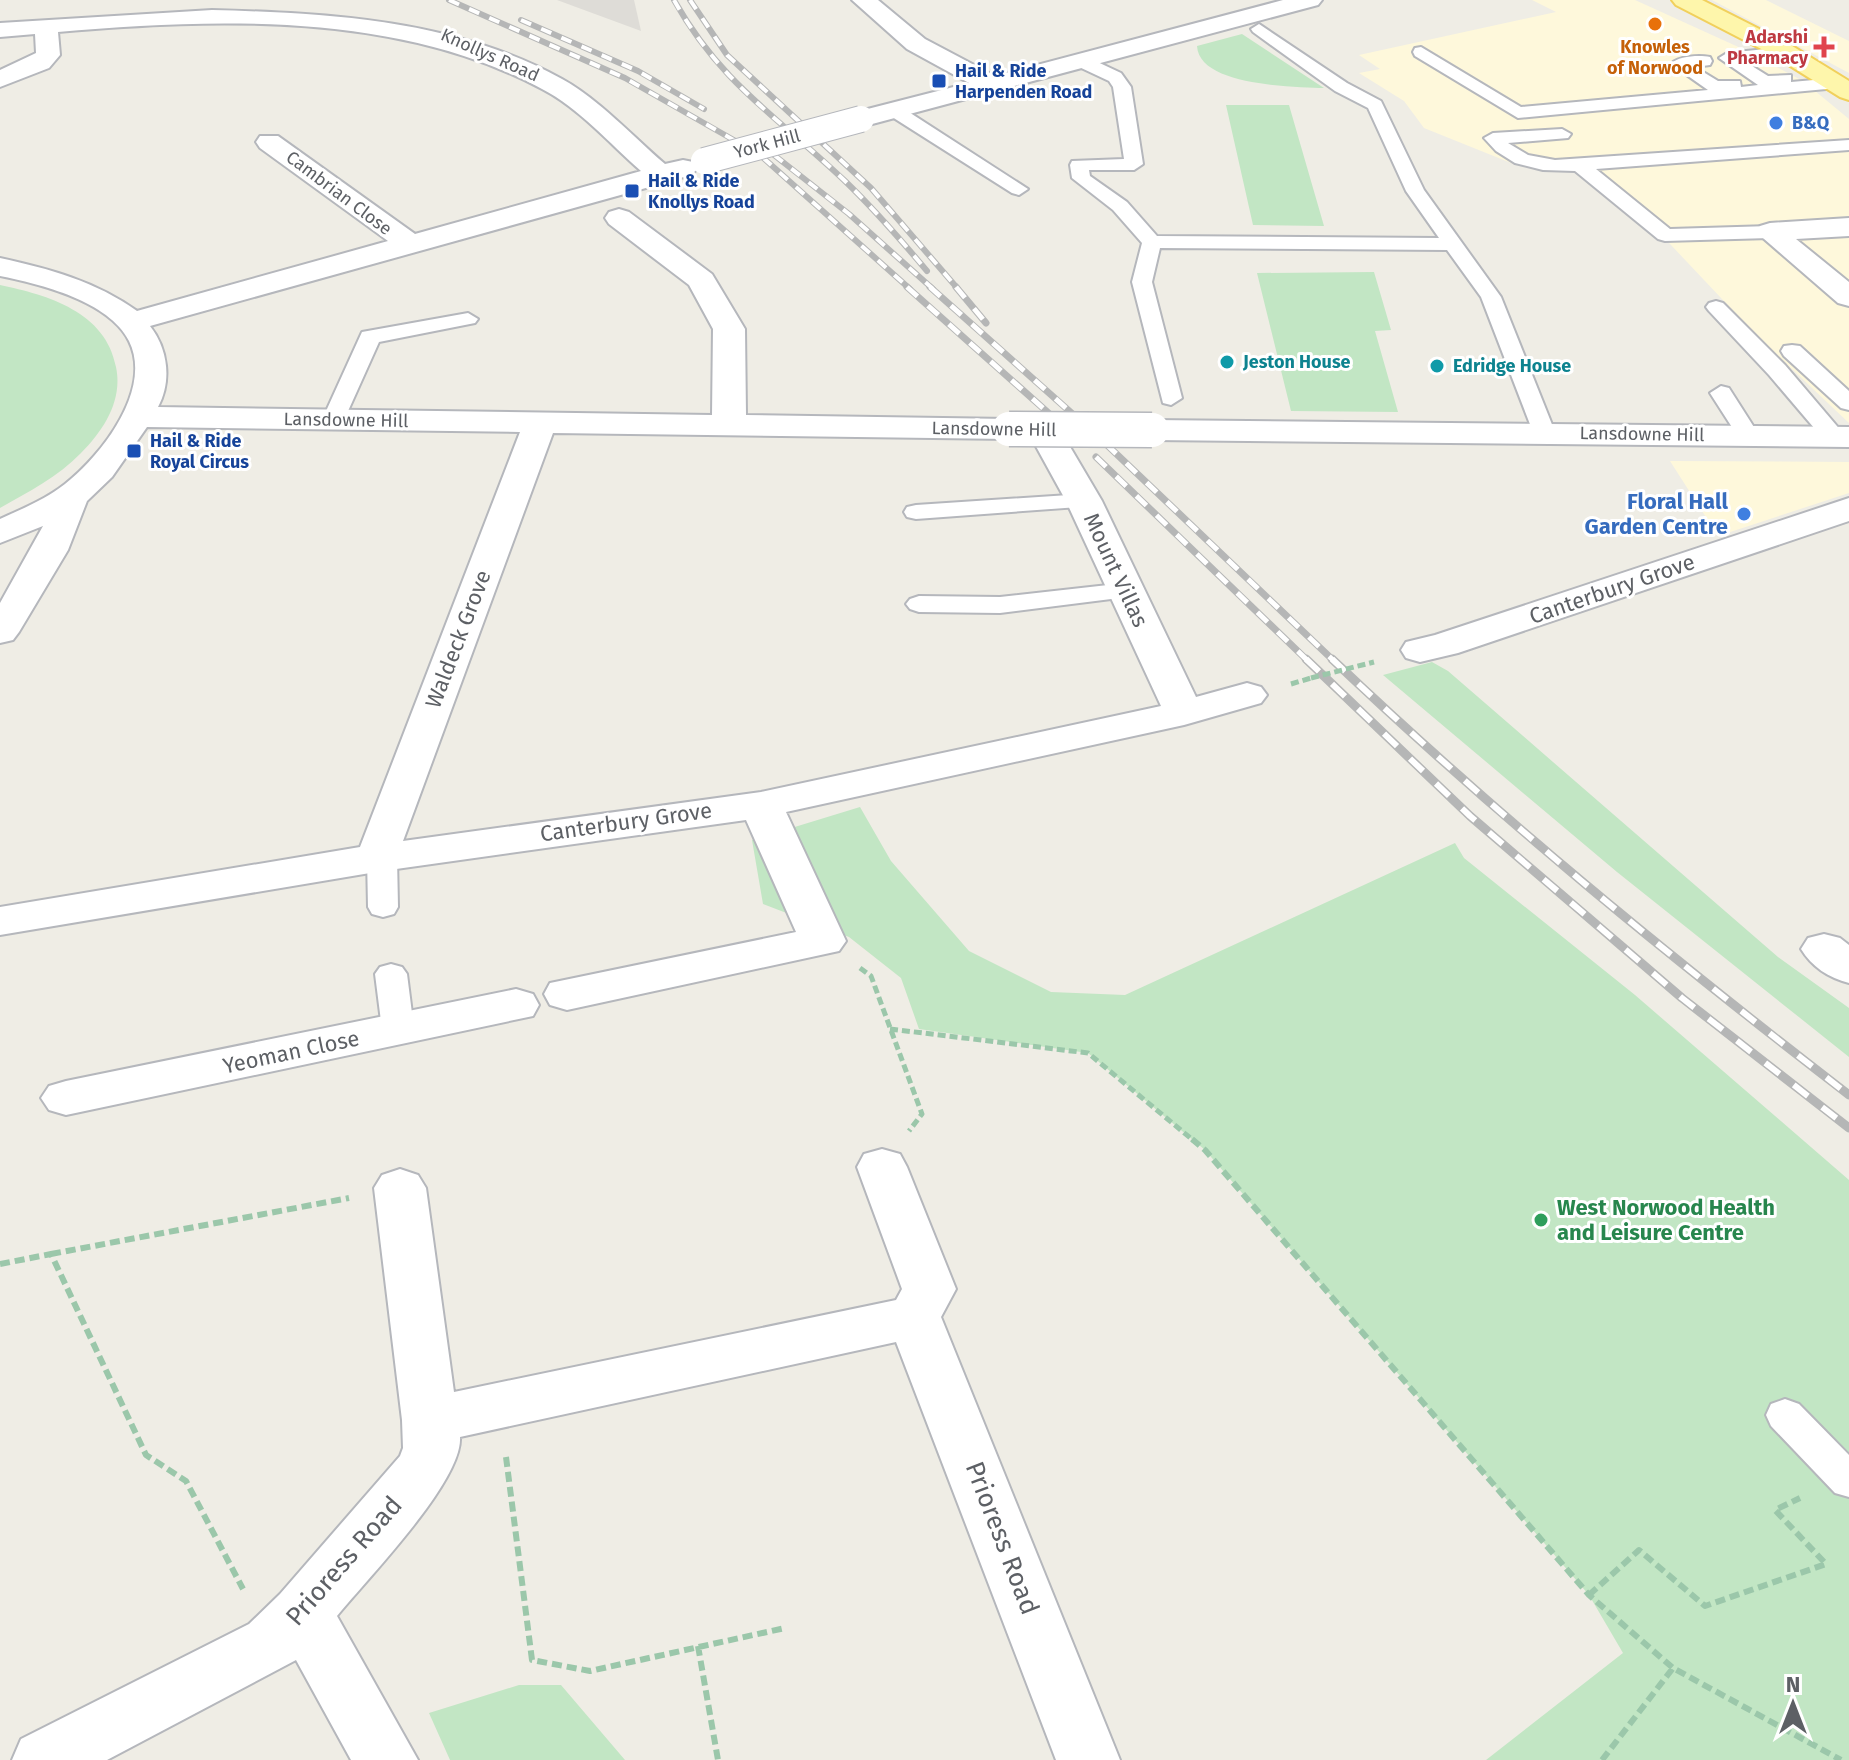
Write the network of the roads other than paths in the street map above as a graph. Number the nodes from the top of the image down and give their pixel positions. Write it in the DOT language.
graph roads {
  1 [pos="864,0"];
  2 [pos="1310,0"];
  3 [pos="1684,0"];
  4 [pos="185,8"];
  5 [pos="46,25"];
  6 [pos="1259,29"];
  7 [pos="0,30"];
  8 [pos="1421,52"];
  9 [pos="1784,52"];
  10 [pos="1727,58"];
  11 [pos="1704,61"];
  12 [pos="1083,62"];
  13 [pos="0,79"];
  14 [pos="1765,82"];
  15 [pos="1836,83"];
  16 [pos="1740,84"];
  17 [pos="993,85"];
  18 [pos="895,111"];
  19 [pos="1562,134"];
  20 [pos="269,142"];
  21 [pos="1849,145"];
  22 [pos="1579,165"];
  23 [pos="661,175"];
  24 [pos="1019,189"];
  25 [pos="619,218"];
  26 [pos="1849,227"];
  27 [pos="1770,232"];
  28 [pos="1152,242"];
  29 [pos="410,244"];
  30 [pos="1452,244"];
  31 [pos="0,267"];
  32 [pos="1849,297"];
  33 [pos="1716,307"];
  34 [pos="468,319"];
  35 [pos="134,321"];
  36 [pos="1792,351"];
  37 [pos="1721,393"];
  38 [pos="1171,398"];
  39 [pos="1849,403"];
  40 [pos="139,417"];
  41 [pos="333,420"];
  42 [pos="540,423"];
  43 [pos="729,425"];
  44 [pos="1544,432"];
  45 [pos="1748,435"];
  46 [pos="1841,437"];
  47 [pos="1050,438"];
  48 [pos="71,496"];
  49 [pos="1084,501"];
  50 [pos="1849,509"];
  51 [pos="916,512"];
  52 [pos="0,532"];
  53 [pos="0,541"];
  54 [pos="36,576"];
  55 [pos="1126,591"];
  56 [pos="919,604"];
  57 [pos="0,632"];
  58 [pos="1420,650"];
  59 [pos="1247,695"];
  60 [pos="1184,713"];
  61 [pos="761,805"];
  62 [pos="382,857"];
  63 [pos="383,907"];
  64 [pos="0,921"];
  65 [pos="391,974"];
  66 [pos="567,994"];
  67 [pos="516,1005"];
  68 [pos="398,1029"];
  69 [pos="66,1098"];
  70 [pos="882,1167"];
  71 [pos="400,1188"];
  72 [pos="914,1317"];
  73 [pos="1785,1415"];
  74 [pos="430,1420"];
  75 [pos="1847,1479"];
  76 [pos="287,1628"];
  77 [pos="44,1760"];
  78 [pos="386,1760"];
  79 [pos="1088,1760"];
  1 -- 17 [label="street"];
  2 -- 12 [label="street, York Hill"];
  3 -- 9 [label="main road"];
  4 -- 5 [label="street, Knollys Road"];
  4 -- 23 [label="street, Knollys Road"];
  5 -- 7 [label="street, Knollys Road"];
  5 -- 13 [label="street"];
  6 -- 30 [label="lane"];
  8 -- 15 [label="lane"];
  9 -- 10 [label="lane"];
  9 -- 15 [label="main road"];
  10 -- 11 [label="lane"];
  10 -- 14 [label="lane"];
  11 -- 16 [label="lane"];
  11 -- 16 [label="lane"];
  12 -- 17 [label="street, York Hill"];
  12 -- 28 [label="lane"];
  14 -- 15 [label="lane"];
  14 -- 16 [label="lane"];
  17 -- 18 [label="street, York Hill"];
  18 -- 23 [label="street, York Hill, bridge"];
  18 -- 24 [label="lane"];
  19 -- 22 [label="lane"];
  20 -- 29 [label="street, Cambrian Close"];
  21 -- 22 [label="lane"];
  22 -- 27 [label="lane"];
  23 -- 29 [label="street, York Hill"];
  25 -- 43 [label="street"];
  26 -- 27 [label="street"];
  27 -- 32 [label="street"];
  28 -- 30 [label="lane"];
  28 -- 38 [label="lane"];
  29 -- 35 [label="street, York Hill"];
  30 -- 44 [label="lane"];
  31 -- 35 [label="street"];
  33 -- 46 [label="lane"];
  34 -- 41 [label="lane"];
  35 -- 40 [label="street"];
  36 -- 39 [label="lane"];
  37 -- 45 [label="lane"];
  40 -- 41 [label="street, Lansdowne Hill"];
  40 -- 48 [label="street"];
  41 -- 42 [label="street, Lansdowne Hill"];
  42 -- 43 [label="street, Lansdowne Hill"];
  42 -- 62 [label="street, Waldeck Grove"];
  43 -- 47 [label="street, Lansdowne Hill, bridge"];
  44 -- 45 [label="street, Lansdowne Hill"];
  44 -- 47 [label="street, Lansdowne Hill, bridge"];
  45 -- 46 [label="street, Lansdowne Hill"];
  47 -- 49 [label="street, Mount Villas"];
  48 -- 52 [label="street"];
  48 -- 54 [label="street"];
  49 -- 51 [label="lane"];
  49 -- 55 [label="street, Mount Villas"];
  50 -- 58 [label="street, Canterbury Grove"];
  53 -- 54 [label="street"];
  54 -- 57 [label="street"];
  55 -- 56 [label="lane"];
  55 -- 60 [label="street, Mount Villas"];
  59 -- 60 [label="street, Canterbury Grove"];
  60 -- 61 [label="street, Canterbury Grove"];
  61 -- 62 [label="street, Canterbury Grove"];
  61 -- 66 [label="street"];
  62 -- 63 [label="lane"];
  62 -- 64 [label="street, Canterbury Grove"];
  65 -- 68 [label="lane"];
  67 -- 68 [label="street, Yeoman Close"];
  68 -- 69 [label="street, Yeoman Close"];
  70 -- 72 [label="street"];
  71 -- 74 [label="street, Prioress Road"];
  72 -- 74 [label="street"];
  72 -- 79 [label="street, Prioress Road"];
  73 -- 75 [label="lane"];
  74 -- 76 [label="street, Prioress Road"];
  76 -- 77 [label="street, Prioress Road"];
  76 -- 78 [label="street"];
}
